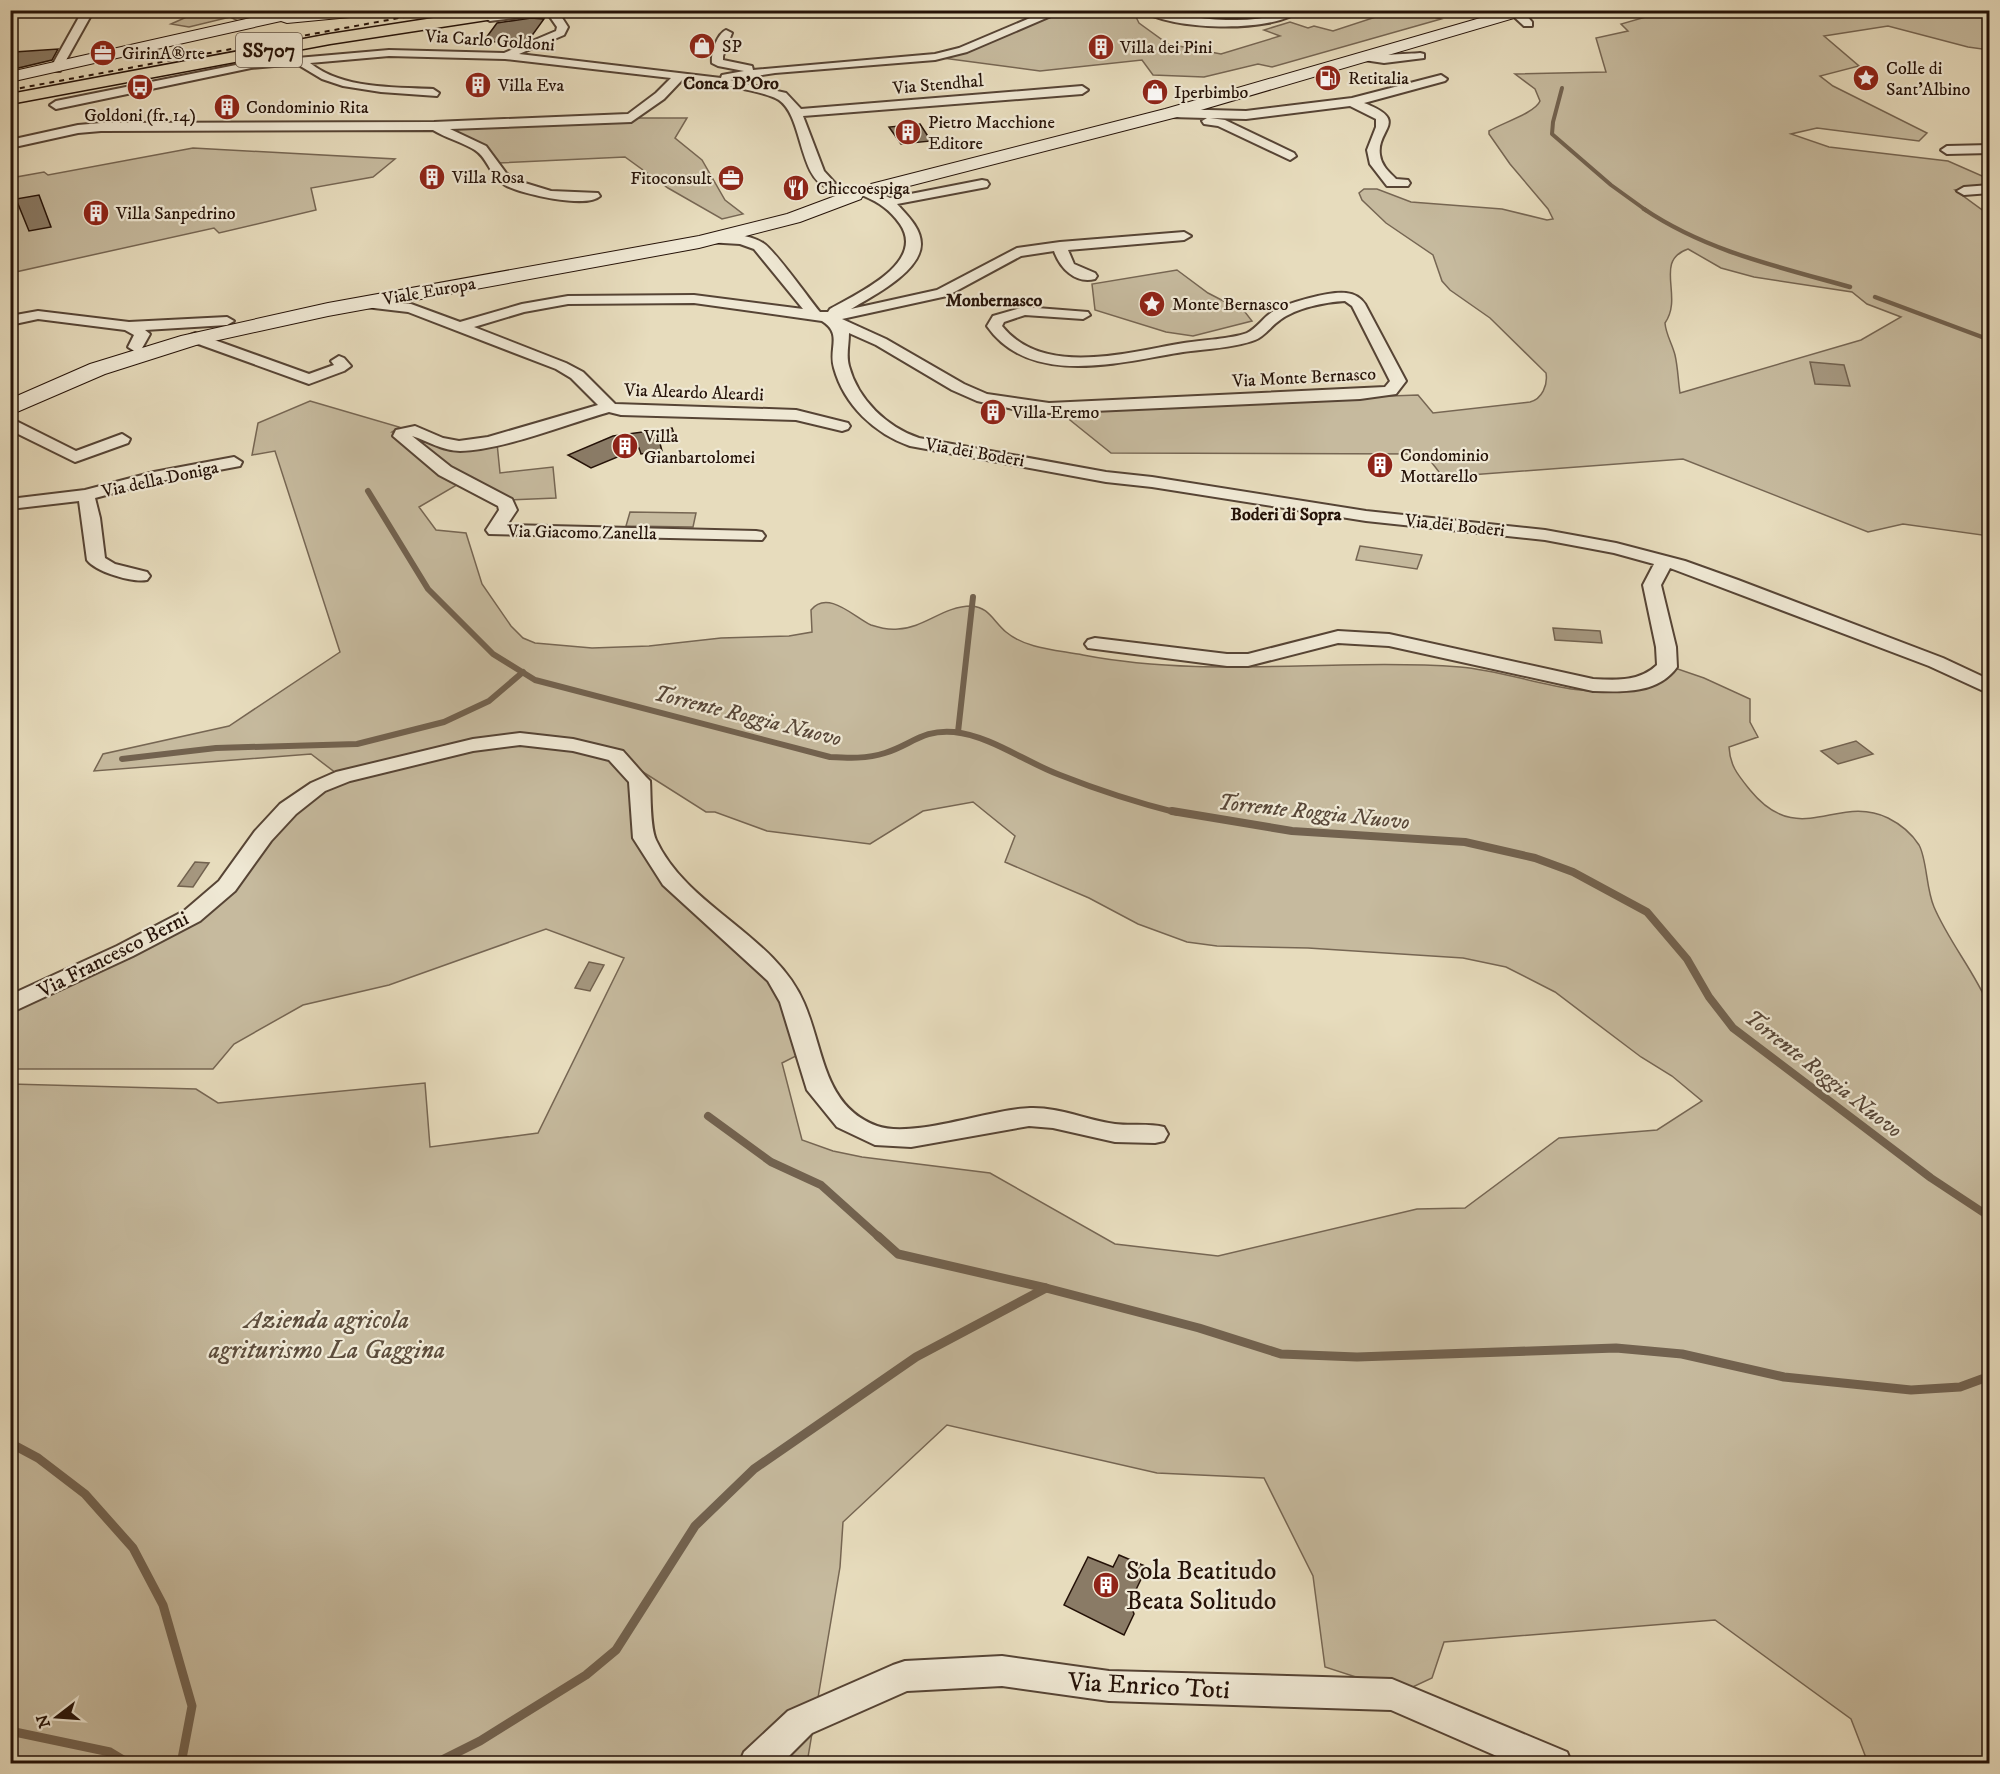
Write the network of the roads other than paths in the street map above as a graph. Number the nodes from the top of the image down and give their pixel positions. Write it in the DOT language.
graph roads {
  1 [pos="89,10"];
  2 [pos="308,10"];
  3 [pos="371,10"];
  4 [pos="519,10"];
  5 [pos="551,10"];
  6 [pos="1060,10"];
  7 [pos="1295,10"];
  8 [pos="1147,11"];
  9 [pos="327,13"];
  10 [pos="1517,15"];
  11 [pos="262,20"];
  12 [pos="726,33"];
  13 [pos="505,56"];
  14 [pos="1420,56"];
  15 [pos="1368,58"];
  16 [pos="299,60"];
  17 [pos="251,65"];
  18 [pos="56,69"];
  19 [pos="767,71"];
  20 [pos="1409,72"];
  21 [pos="10,77"];
  22 [pos="679,77"];
  23 [pos="711,79"];
  24 [pos="1082,90"];
  25 [pos="434,93"];
  26 [pos="13,100"];
  27 [pos="1352,102"];
  28 [pos="56,105"];
  29 [pos="797,113"];
  30 [pos="1171,113"];
  31 [pos="434,126"];
  32 [pos="78,129"];
  33 [pos="10,144"];
  34 [pos="1989,149"];
  35 [pos="1947,150"];
  36 [pos="1290,156"];
  37 [pos="1403,183"];
  38 [pos="982,184"];
  39 [pos="856,185"];
  40 [pos="1989,189"];
  41 [pos="1964,191"];
  42 [pos="593,196"];
  43 [pos="776,222"];
  44 [pos="1184,236"];
  45 [pos="712,239"];
  46 [pos="759,246"];
  47 [pos="1060,246"];
  48 [pos="1090,276"];
  49 [pos="363,303"];
  50 [pos="1083,315"];
  51 [pos="825,318"];
  52 [pos="10,321"];
  53 [pos="227,321"];
  54 [pos="129,326"];
  55 [pos="459,327"];
  56 [pos="195,338"];
  57 [pos="136,347"];
  58 [pos="339,361"];
  59 [pos="10,396"];
  60 [pos="609,407"];
  61 [pos="10,408"];
  62 [pos="10,423"];
  63 [pos="842,426"];
  64 [pos="122,439"];
  65 [pos="234,462"];
  66 [pos="85,495"];
  67 [pos="10,504"];
  68 [pos="756,536"];
  69 [pos="1665,561"];
  70 [pos="141,576"];
  71 [pos="1095,644"];
  72 [pos="1989,688"];
  73 [pos="10,1005"];
  74 [pos="1155,1134"];
  75 [pos="756,1764"];
  76 [pos="1555,1764"];
  1 -- 18 [label="street"];
  2 -- 11 [label="street"];
  3 -- 9 [label="street"];
  4 -- 26 [label="highway, SS707"];
  5 -- 13 [label="street"];
  5 -- 17 [label="street"];
  6 -- 19 [label="street"];
  7 -- 8 [label="street"];
  9 -- 11 [label="street"];
  10 -- 15 [label="street, Viale Europa"];
  10 -- 39 [label="street, Viale Europa"];
  11 -- 18 [label="street"];
  12 -- 19 [label="street"];
  13 -- 16 [label="street, Via Carlo Goldoni"];
  13 -- 22 [label="street, Via Carlo Goldoni"];
  14 -- 15 [label="street, Viale Europa"];
  15 -- 30 [label="street, Viale Europa"];
  16 -- 17 [label="street, Via Carlo Goldoni"];
  16 -- 25 [label="street"];
  17 -- 28 [label="street, Via Carlo Goldoni"];
  18 -- 21 [label="street"];
  19 -- 23 [label="street"];
  20 -- 27 [label="street"];
  22 -- 23 [label="street, Via Carlo Goldoni"];
  22 -- 31 [label="street"];
  23 -- 29 [label="street"];
  24 -- 29 [label="street, Via Stendhal"];
  26 -- 28 [label="street, Via Carlo Goldoni"];
  27 -- 30 [label="street"];
  27 -- 37 [label="street"];
  28 -- 32 [label="street"];
  29 -- 39 [label="street"];
  30 -- 36 [label="street"];
  30 -- 39 [label="street, Viale Europa"];
  31 -- 32 [label="street"];
  31 -- 42 [label="street"];
  32 -- 33 [label="street"];
  34 -- 35 [label="street"];
  38 -- 39 [label="street"];
  39 -- 43 [label="street, Viale Europa"];
  39 -- 51 [label="street"];
  39 -- 53 [label="street, Viale Europa"];
  40 -- 41 [label="street"];
  43 -- 45 [label="street, Viale Europa"];
  43 -- 46 [label="street"];
  44 -- 47 [label="street"];
  45 -- 46 [label="street"];
  45 -- 49 [label="street, Viale Europa"];
  46 -- 51 [label="street, Via Monte Bernasco"];
  47 -- 48 [label="street"];
  47 -- 51 [label="street"];
  49 -- 55 [label="street"];
  49 -- 56 [label="street, Viale Europa"];
  50 -- 51 [label="street, Via Monte Bernasco"];
  51 -- 55 [label="street"];
  51 -- 69 [label="street, Via dei Boderi"];
  52 -- 54 [label="street"];
  53 -- 54 [label="street"];
  53 -- 57 [label="street, Viale Europa"];
  54 -- 57 [label="street"];
  55 -- 60 [label="street, Via Aleardo Aleardi"];
  56 -- 58 [label="street"];
  56 -- 61 [label="street, Viale Europa"];
  57 -- 59 [label="street, Viale Europa"];
  60 -- 63 [label="street, Via Aleardo Aleardi"];
  60 -- 68 [label="street, Via Giacomo Zanella"];
  62 -- 64 [label="street"];
  65 -- 66 [label="street, Via della Doniga"];
  66 -- 67 [label="street, Via della Doniga"];
  66 -- 70 [label="street, Via della Doniga"];
  69 -- 71 [label="street"];
  69 -- 72 [label="street, Via dei Boderi"];
  73 -- 74 [label="street, Via Francesco Berni"];
  75 -- 76 [label="street, Via Enrico Toti"];
}
